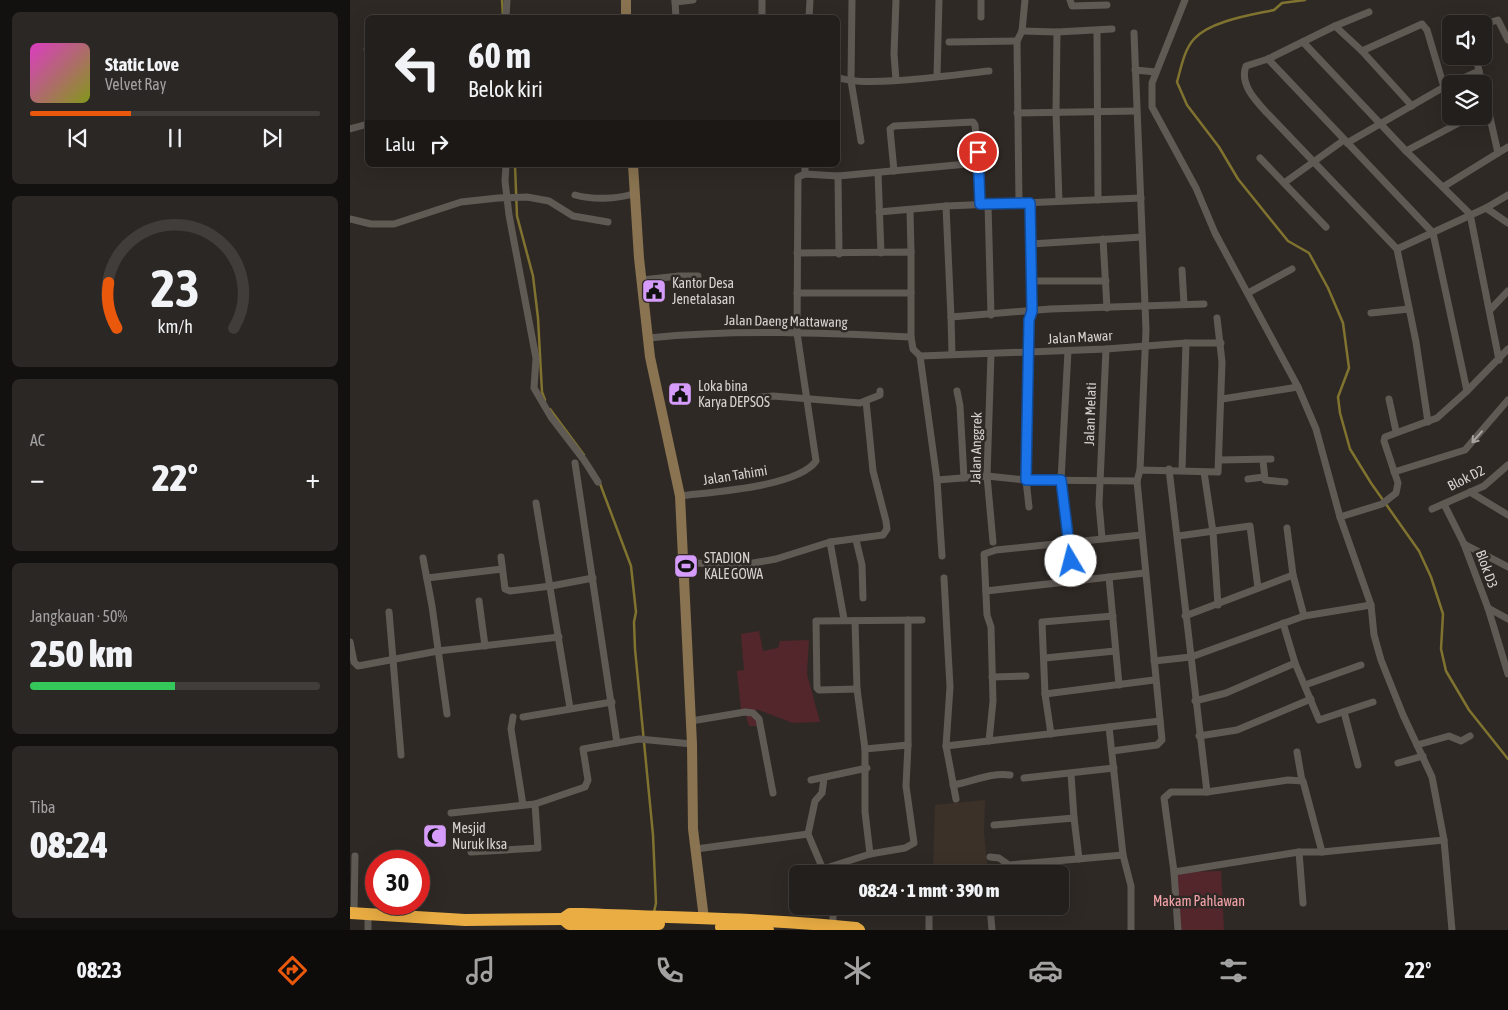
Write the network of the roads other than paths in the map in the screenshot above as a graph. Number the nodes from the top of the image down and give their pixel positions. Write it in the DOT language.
graph roads {
  1 [pos="507,0"];
  2 [pos="626,0"];
  3 [pos="693,0"];
  4 [pos="762,0"];
  5 [pos="810,0"];
  6 [pos="852,0"];
  7 [pos="896,0"];
  8 [pos="938,0"];
  9 [pos="981,0"];
  10 [pos="1024,0"];
  11 [pos="1070,0"];
  12 [pos="1185,0"];
  13 [pos="675,1"];
  14 [pos="1107,5"];
  15 [pos="1369,12"];
  16 [pos="506,15"];
  17 [pos="626,15"];
  18 [pos="676,15"];
  19 [pos="762,15"];
  20 [pos="809,15"];
  21 [pos="981,17"];
  22 [pos="1492,22"];
  23 [pos="1335,26"];
  24 [pos="1112,29"];
  25 [pos="1022,31"];
  26 [pos="1097,31"];
  27 [pos="1057,32"];
  28 [pos="1134,33"];
  29 [pos="1508,40"];
  30 [pos="1017,41"];
  31 [pos="949,42"];
  32 [pos="1303,42"];
  33 [pos="1362,51"];
  34 [pos="1268,59"];
  35 [pos="1478,65"];
  36 [pos="1135,70"];
  37 [pos="989,71"];
  38 [pos="1479,71"];
  39 [pos="1156,72"];
  40 [pos="1470,75"];
  41 [pos="1480,75"];
  42 [pos="937,76"];
  43 [pos="840,78"];
  44 [pos="896,80"];
  45 [pos="1442,80"];
  46 [pos="851,81"];
  47 [pos="1442,88"];
  48 [pos="1412,106"];
  49 [pos="1136,111"];
  50 [pos="1056,112"];
  51 [pos="1096,112"];
  52 [pos="1017,113"];
  53 [pos="1380,123"];
  54 [pos="365,125"];
  55 [pos="1455,125"];
  56 [pos="1490,125"];
  57 [pos="350,129"];
  58 [pos="861,141"];
  59 [pos="1346,142"];
  60 [pos="1508,147"];
  61 [pos="1406,151"];
  62 [pos="1498,153"];
  63 [pos="1260,158"];
  64 [pos="1315,162"];
  65 [pos="978,163"];
  66 [pos="506,167"];
  67 [pos="632,167"];
  68 [pos="806,167"];
  69 [pos="894,171"];
  70 [pos="878,173"];
  71 [pos="805,174"];
  72 [pos="838,176"];
  73 [pos="1284,183"];
  74 [pos="1443,187"];
  75 [pos="633,194"];
  76 [pos="576,195"];
  77 [pos="1508,195"];
  78 [pos="511,198"];
  79 [pos="1140,198"];
  80 [pos="1098,200"];
  81 [pos="1059,201"];
  82 [pos="1019,203"];
  83 [pos="1030,203"];
  84 [pos="980,204"];
  85 [pos="988,204"];
  86 [pos="946,206"];
  87 [pos="1486,208"];
  88 [pos="910,210"];
  89 [pos="879,212"];
  90 [pos="1470,214"];
  91 [pos="350,219"];
  92 [pos="608,222"];
  93 [pos="1508,223"];
  94 [pos="1326,227"];
  95 [pos="1433,233"];
  96 [pos="1142,237"];
  97 [pos="1103,239"];
  98 [pos="1031,244"];
  99 [pos="1397,249"];
  100 [pos="911,252"];
  101 [pos="797,253"];
  102 [pos="839,254"];
  103 [pos="881,254"];
  104 [pos="1292,269"];
  105 [pos="1182,270"];
  106 [pos="698,276"];
  107 [pos="642,280"];
  108 [pos="1106,280"];
  109 [pos="1030,281"];
  110 [pos="1508,291"];
  111 [pos="797,293"];
  112 [pos="911,293"];
  113 [pos="1248,293"];
  114 [pos="1184,304"];
  115 [pos="1204,304"];
  116 [pos="1145,306"];
  117 [pos="1107,308"];
  118 [pos="1409,309"];
  119 [pos="1490,310"];
  120 [pos="1032,311"];
  121 [pos="1371,313"];
  122 [pos="991,315"];
  123 [pos="951,317"];
  124 [pos="1217,318"];
  125 [pos="797,333"];
  126 [pos="648,338"];
  127 [pos="911,338"];
  128 [pos="1186,343"];
  129 [pos="1221,343"];
  130 [pos="1146,346"];
  131 [pos="1106,349"];
  132 [pos="1508,349"];
  133 [pos="1068,351"];
  134 [pos="1029,352"];
  135 [pos="952,354"];
  136 [pos="991,354"];
  137 [pos="920,356"];
  138 [pos="1499,360"];
  139 [pos="1298,387"];
  140 [pos="880,391"];
  141 [pos="957,391"];
  142 [pos="1467,391"];
  143 [pos="738,399"];
  144 [pos="1222,399"];
  145 [pos="1389,399"];
  146 [pos="806,400"];
  147 [pos="1508,400"];
  148 [pos="866,402"];
  149 [pos="1428,422"];
  150 [pos="1396,431"];
  151 [pos="1220,460"];
  152 [pos="575,463"];
  153 [pos="1508,465"];
  154 [pos="1169,469"];
  155 [pos="1140,470"];
  156 [pos="1182,470"];
  157 [pos="1204,472"];
  158 [pos="1394,472"];
  159 [pos="987,476"];
  160 [pos="1264,477"];
  161 [pos="964,478"];
  162 [pos="1248,479"];
  163 [pos="937,480"];
  164 [pos="1026,480"];
  165 [pos="1061,480"];
  166 [pos="1100,481"];
  167 [pos="598,482"];
  168 [pos="1137,482"];
  169 [pos="1286,482"];
  170 [pos="1470,492"];
  171 [pos="680,496"];
  172 [pos="536,503"];
  173 [pos="1444,504"];
  174 [pos="1029,507"];
  175 [pos="1432,509"];
  176 [pos="1508,515"];
  177 [pos="1340,517"];
  178 [pos="1287,528"];
  179 [pos="1213,532"];
  180 [pos="1141,535"];
  181 [pos="1178,536"];
  182 [pos="1102,538"];
  183 [pos="856,540"];
  184 [pos="830,542"];
  185 [pos="993,542"];
  186 [pos="1068,542"];
  187 [pos="1464,544"];
  188 [pos="942,556"];
  189 [pos="500,557"];
  190 [pos="423,558"];
  191 [pos="684,562"];
  192 [pos="1508,567"];
  193 [pos="502,569"];
  194 [pos="1145,573"];
  195 [pos="1293,575"];
  196 [pos="1109,577"];
  197 [pos="427,578"];
  198 [pos="593,578"];
  199 [pos="944,578"];
  200 [pos="1074,581"];
  201 [pos="550,586"];
  202 [pos="1258,588"];
  203 [pos="986,591"];
  204 [pos="863,598"];
  205 [pos="479,601"];
  206 [pos="1218,605"];
  207 [pos="1371,605"];
  208 [pos="1488,608"];
  209 [pos="389,612"];
  210 [pos="1113,616"];
  211 [pos="1185,616"];
  212 [pos="1304,616"];
  213 [pos="844,619"];
  214 [pos="1508,619"];
  215 [pos="908,620"];
  216 [pos="922,620"];
  217 [pos="855,621"];
  218 [pos="1284,623"];
  219 [pos="559,636"];
  220 [pos="350,642"];
  221 [pos="485,646"];
  222 [pos="438,651"];
  223 [pos="1114,651"];
  224 [pos="1191,657"];
  225 [pos="394,658"];
  226 [pos="1045,658"];
  227 [pos="1154,661"];
  228 [pos="1295,663"];
  229 [pos="1361,666"];
  230 [pos="1507,671"];
  231 [pos="1026,676"];
  232 [pos="992,677"];
  233 [pos="1154,680"];
  234 [pos="1118,685"];
  235 [pos="1305,685"];
  236 [pos="857,689"];
  237 [pos="1045,694"];
  238 [pos="1310,699"];
  239 [pos="1195,701"];
  240 [pos="612,702"];
  241 [pos="1373,702"];
  242 [pos="570,708"];
  243 [pos="1344,712"];
  244 [pos="446,714"];
  245 [pos="513,717"];
  246 [pos="523,717"];
  247 [pos="691,720"];
  248 [pos="1160,721"];
  249 [pos="1109,726"];
  250 [pos="1051,734"];
  251 [pos="1199,736"];
  252 [pos="1470,736"];
  253 [pos="989,741"];
  254 [pos="617,743"];
  255 [pos="692,744"];
  256 [pos="908,745"];
  257 [pos="1417,745"];
  258 [pos="946,746"];
  259 [pos="865,749"];
  260 [pos="1112,751"];
  261 [pos="1297,752"];
  262 [pos="401,755"];
  263 [pos="1423,756"];
  264 [pos="1398,763"];
  265 [pos="1358,765"];
  266 [pos="867,768"];
  267 [pos="1114,768"];
  268 [pos="1070,774"];
  269 [pos="1010,775"];
  270 [pos="824,778"];
  271 [pos="1024,778"];
  272 [pos="811,780"];
  273 [pos="1302,781"];
  274 [pos="953,785"];
  275 [pos="1206,792"];
  276 [pos="773,793"];
  277 [pos="956,799"];
  278 [pos="535,804"];
  279 [pos="523,805"];
  280 [pos="451,812"];
  281 [pos="1074,818"];
  282 [pos="994,825"];
  283 [pos="808,834"];
  284 [pos="1444,840"];
  285 [pos="696,849"];
  286 [pos="471,852"];
  287 [pos="1299,852"];
  288 [pos="1322,852"];
  289 [pos="870,854"];
  290 [pos="1123,855"];
  291 [pos="355,856"];
  292 [pos="990,857"];
  293 [pos="1079,859"];
  294 [pos="821,865"];
  295 [pos="840,865"];
  296 [pos="1174,872"];
  297 [pos="1303,903"];
  298 [pos="352,913"];
  299 [pos="365,914"];
  300 [pos="368,915"];
  301 [pos="384,915"];
  302 [pos="833,915"];
  303 [pos="929,915"];
  304 [pos="991,915"];
  305 [pos="652,919"];
  306 [pos="704,919"];
  307 [pos="833,926"];
  308 [pos="752,929"];
  309 [pos="368,930"];
  310 [pos="768,930"];
  311 [pos="859,930"];
  312 [pos="929,930"];
  313 [pos="992,930"];
  314 [pos="1131,930"];
  315 [pos="1178,930"];
  316 [pos="1452,930"];
  1 -- 16 [label="street"];
  2 -- 17 [label="street"];
  3 -- 13 [label="street"];
  4 -- 19 [label="street"];
  5 -- 20 [label="street"];
  6 -- 46 [label="street"];
  7 -- 44 [label="street"];
  8 -- 42 [label="street"];
  9 -- 21 [label="street"];
  10 -- 25 [label="street"];
  11 -- 14 [label="street"];
  12 -- 39 [label="street"];
  13 -- 18 [label="street"];
  15 -- 23 [label="street"];
  22 -- 29 [label="street"];
  23 -- 32 [label="street"];
  23 -- 33 [label="street"];
  24 -- 26 [label="street"];
  25 -- 27 [label="street"];
  25 -- 30 [label="street"];
  26 -- 27 [label="street"];
  26 -- 51 [label="street"];
  27 -- 50 [label="street"];
  28 -- 36 [label="street"];
  30 -- 31 [label="street"];
  30 -- 52 [label="street"];
  32 -- 34 [label="street"];
  32 -- 53 [label="street"];
  33 -- 45 [label="street"];
  33 -- 48 [label="street"];
  34 -- 59 [label="street"];
  34 -- 64 [label="street"];
  35 -- 38 [label="street"];
  36 -- 39 [label="street"];
  36 -- 49 [label="street"];
  37 -- 42 [label="street"];
  38 -- 40 [label="street"];
  38 -- 41 [label="street"];
  39 -- 113 [label="street"];
  42 -- 44 [label="street"];
  43 -- 46 [label="street"];
  44 -- 46 [label="street"];
  46 -- 58 [label="street"];
  47 -- 48 [label="street"];
  48 -- 53 [label="street"];
  49 -- 51 [label="street"];
  49 -- 79 [label="street"];
  50 -- 51 [label="street"];
  50 -- 52 [label="street"];
  50 -- 81 [label="street"];
  51 -- 80 [label="street"];
  52 -- 82 [label="street"];
  53 -- 59 [label="street"];
  53 -- 61 [label="street"];
  54 -- 57 [label="street"];
  55 -- 61 [label="street"];
  56 -- 62 [label="street"];
  59 -- 64 [label="street"];
  59 -- 95 [label="street"];
  60 -- 62 [label="street"];
  61 -- 74 [label="street"];
  62 -- 74 [label="street"];
  63 -- 73 [label="street"];
  64 -- 73 [label="street"];
  64 -- 99 [label="street"];
  65 -- 69 [label="street"];
  65 -- 69 [label="street"];
  65 -- 84 [label="street"];
  66 -- 78 [label="street"];
  67 -- 75 [label="street"];
  68 -- 71 [label="street"];
  69 -- 70 [label="street"];
  70 -- 72 [label="street"];
  70 -- 89 [label="street"];
  71 -- 72 [label="street"];
  71 -- 101 [label="street"];
  72 -- 102 [label="street"];
  73 -- 94 [label="street"];
  74 -- 90 [label="street"];
  75 -- 76 [label="street"];
  75 -- 107 [label="street"];
  77 -- 87 [label="street"];
  78 -- 91 [label="street"];
  78 -- 92 [label="street"];
  78 -- 167 [label="street"];
  79 -- 80 [label="street"];
  79 -- 96 [label="street"];
  80 -- 81 [label="street"];
  81 -- 83 [label="street"];
  82 -- 83 [label="street"];
  82 -- 85 [label="street"];
  83 -- 98 [label="street"];
  84 -- 85 [label="street"];
  84 -- 86 [label="street"];
  85 -- 122 [label="street"];
  86 -- 88 [label="street"];
  86 -- 123 [label="street"];
  87 -- 90 [label="street"];
  87 -- 93 [label="street"];
  88 -- 89 [label="street"];
  88 -- 100 [label="street"];
  89 -- 103 [label="street"];
  90 -- 95 [label="street"];
  90 -- 119 [label="street"];
  95 -- 99 [label="street"];
  95 -- 142 [label="street"];
  96 -- 97 [label="street"];
  96 -- 116 [label="street"];
  97 -- 98 [label="street"];
  97 -- 108 [label="street"];
  98 -- 109 [label="street"];
  99 -- 118 [label="street"];
  100 -- 103 [label="street"];
  100 -- 112 [label="street"];
  101 -- 102 [label="street"];
  101 -- 111 [label="street"];
  102 -- 103 [label="street"];
  104 -- 113 [label="street"];
  105 -- 114 [label="street"];
  106 -- 107 [label="street"];
  107 -- 126 [label="street"];
  108 -- 109 [label="street"];
  108 -- 117 [label="street"];
  109 -- 120 [label="street"];
  110 -- 119 [label="street"];
  111 -- 112 [label="street"];
  111 -- 125 [label="street"];
  112 -- 127 [label="street"];
  113 -- 139 [label="street"];
  114 -- 115 [label="street"];
  114 -- 116 [label="street"];
  116 -- 117 [label="street"];
  116 -- 130 [label="street"];
  117 -- 120 [label="street"];
  118 -- 121 [label="street"];
  118 -- 149 [label="street"];
  119 -- 138 [label="street"];
  120 -- 122 [label="street"];
  120 -- 134 [label="street"];
  122 -- 123 [label="street"];
  123 -- 135 [label="street"];
  124 -- 129 [label="street"];
  125 -- 126 [label="street, Jalan Daeng Mattawang"];
  125 -- 127 [label="street, Jalan Daeng Mattawang"];
  125 -- 146 [label="street"];
  126 -- 171 [label="street"];
  127 -- 137 [label="street"];
  128 -- 129 [label="street, Jalan Mawar"];
  128 -- 130 [label="street, Jalan Mawar"];
  128 -- 156 [label="street"];
  129 -- 144 [label="street"];
  130 -- 131 [label="street, Jalan Mawar"];
  130 -- 155 [label="street"];
  131 -- 133 [label="street, Jalan Mawar"];
  131 -- 166 [label="street, Jalan Melati"];
  132 -- 138 [label="street"];
  133 -- 134 [label="street, Jalan Mawar"];
  133 -- 165 [label="street"];
  134 -- 136 [label="street, Jalan Mawar"];
  134 -- 164 [label="street"];
  135 -- 136 [label="street, Jalan Mawar"];
  135 -- 137 [label="street, Jalan Mawar"];
  136 -- 159 [label="street, Jalan Anggrek"];
  137 -- 163 [label="street"];
  138 -- 142 [label="street"];
  139 -- 144 [label="street"];
  139 -- 177 [label="street"];
  140 -- 148 [label="street"];
  141 -- 161 [label="street"];
  142 -- 149 [label="street"];
  143 -- 146 [label="street"];
  144 -- 151 [label="street"];
  145 -- 150 [label="street"];
  146 -- 148 [label="street"];
  146 -- 171 [label="street, Jalan Tahimi"];
  147 -- 158 [label="street, one-way"];
  148 -- 183 [label="street"];
  149 -- 150 [label="street"];
  150 -- 158 [label="street"];
  151 -- 157 [label="street"];
  151 -- 160 [label="street"];
  152 -- 198 [label="street"];
  153 -- 170 [label="street, Blok D2"];
  154 -- 155 [label="street"];
  154 -- 156 [label="street"];
  154 -- 181 [label="street"];
  155 -- 168 [label="street"];
  156 -- 157 [label="street"];
  157 -- 179 [label="street"];
  158 -- 177 [label="street"];
  159 -- 161 [label="street"];
  159 -- 164 [label="street"];
  159 -- 185 [label="street, Jalan Anggrek"];
  160 -- 162 [label="street"];
  160 -- 169 [label="street"];
  161 -- 163 [label="street"];
  163 -- 188 [label="street"];
  164 -- 165 [label="street"];
  164 -- 174 [label="street"];
  165 -- 166 [label="street"];
  165 -- 186 [label="street"];
  166 -- 168 [label="street"];
  166 -- 182 [label="street, Jalan Melati"];
  168 -- 180 [label="street"];
  170 -- 173 [label="street, Blok D2"];
  170 -- 176 [label="street"];
  171 -- 191 [label="street"];
  172 -- 201 [label="street"];
  173 -- 175 [label="street, Blok D2"];
  173 -- 187 [label="street, Blok D3"];
  177 -- 207 [label="street"];
  178 -- 195 [label="street"];
  179 -- 181 [label="street"];
  179 -- 202 [label="street"];
  179 -- 206 [label="street"];
  180 -- 182 [label="street"];
  180 -- 194 [label="street"];
  181 -- 211 [label="street"];
  182 -- 186 [label="street"];
  183 -- 184 [label="street"];
  183 -- 204 [label="street"];
  184 -- 191 [label="street"];
  184 -- 213 [label="street"];
  186 -- 200 [label="street"];
  186 -- 203 [label="street"];
  187 -- 192 [label="street"];
  187 -- 208 [label="street, Blok D3"];
  189 -- 193 [label="street"];
  190 -- 197 [label="street"];
  191 -- 247 [label="street"];
  193 -- 197 [label="street"];
  193 -- 201 [label="street"];
  194 -- 196 [label="street"];
  194 -- 227 [label="street"];
  195 -- 202 [label="street"];
  195 -- 212 [label="street"];
  196 -- 200 [label="street"];
  196 -- 210 [label="street"];
  197 -- 222 [label="street"];
  198 -- 201 [label="street"];
  198 -- 240 [label="street"];
  199 -- 258 [label="street"];
  200 -- 203 [label="street"];
  201 -- 219 [label="street"];
  202 -- 206 [label="street"];
  203 -- 232 [label="street"];
  205 -- 221 [label="street"];
  206 -- 211 [label="street"];
  207 -- 212 [label="street"];
  207 -- 257 [label="street"];
  208 -- 214 [label="street"];
  208 -- 230 [label="street, Blok D3"];
  209 -- 225 [label="street"];
  210 -- 223 [label="street"];
  210 -- 226 [label="street"];
  211 -- 224 [label="street"];
  212 -- 218 [label="street"];
  213 -- 217 [label="street"];
  213 -- 236 [label="street"];
  215 -- 216 [label="street"];
  215 -- 217 [label="street"];
  215 -- 256 [label="street"];
  217 -- 236 [label="street"];
  218 -- 224 [label="street"];
  218 -- 228 [label="street"];
  219 -- 221 [label="street"];
  219 -- 242 [label="street"];
  220 -- 225 [label="street"];
  221 -- 222 [label="street"];
  222 -- 225 [label="street"];
  222 -- 244 [label="street"];
  223 -- 226 [label="street"];
  223 -- 234 [label="street"];
  224 -- 227 [label="street"];
  224 -- 239 [label="street"];
  225 -- 262 [label="street"];
  226 -- 237 [label="street"];
  227 -- 233 [label="street"];
  228 -- 235 [label="street"];
  228 -- 239 [label="street"];
  229 -- 235 [label="street"];
  231 -- 232 [label="street"];
  232 -- 253 [label="street"];
  233 -- 234 [label="street"];
  233 -- 248 [label="street"];
  234 -- 237 [label="street"];
  235 -- 238 [label="street"];
  236 -- 259 [label="street"];
  237 -- 250 [label="street"];
  238 -- 243 [label="street"];
  238 -- 251 [label="street"];
  239 -- 251 [label="street"];
  240 -- 242 [label="street"];
  240 -- 254 [label="street"];
  241 -- 243 [label="street"];
  242 -- 246 [label="street"];
  243 -- 265 [label="street"];
  245 -- 279 [label="street"];
  247 -- 255 [label="street"];
  247 -- 276 [label="street"];
  248 -- 249 [label="street"];
  248 -- 260 [label="street"];
  249 -- 250 [label="street"];
  249 -- 260 [label="street"];
  250 -- 253 [label="street"];
  251 -- 275 [label="street"];
  252 -- 257 [label="street"];
  253 -- 258 [label="street"];
  254 -- 255 [label="street"];
  254 -- 278 [label="street"];
  255 -- 285 [label="street"];
  256 -- 259 [label="street"];
  256 -- 289 [label="street"];
  257 -- 263 [label="street"];
  258 -- 274 [label="street"];
  259 -- 266 [label="street"];
  260 -- 267 [label="street"];
  261 -- 273 [label="street"];
  263 -- 264 [label="street"];
  263 -- 284 [label="street"];
  266 -- 270 [label="street"];
  266 -- 289 [label="street"];
  267 -- 268 [label="street"];
  267 -- 290 [label="street"];
  268 -- 271 [label="street"];
  268 -- 281 [label="street"];
  269 -- 274 [label="street"];
  270 -- 272 [label="street"];
  270 -- 283 [label="street"];
  273 -- 275 [label="street"];
  273 -- 288 [label="street"];
  274 -- 277 [label="street"];
  275 -- 296 [label="street"];
  278 -- 279 [label="street"];
  278 -- 286 [label="street"];
  279 -- 280 [label="street"];
  281 -- 282 [label="street"];
  281 -- 293 [label="street"];
  283 -- 285 [label="street"];
  283 -- 294 [label="street"];
  284 -- 288 [label="street"];
  284 -- 316 [label="street"];
  285 -- 306 [label="street"];
  287 -- 288 [label="street"];
  287 -- 296 [label="street"];
  287 -- 297 [label="street"];
  289 -- 295 [label="street"];
  290 -- 293 [label="street"];
  290 -- 314 [label="street"];
  291 -- 298 [label="street"];
  292 -- 293 [label="street"];
  296 -- 315 [label="street"];
  298 -- 299 [label="highway"];
  300 -- 309 [label="street"];
  301 -- 305 [label="highway"];
  302 -- 307 [label="street"];
  303 -- 312 [label="street"];
  304 -- 313 [label="street"];
  305 -- 306 [label="highway"];
  305 -- 308 [label="highway"];
  306 -- 307 [label="highway"];
  307 -- 311 [label="highway"];
  308 -- 310 [label="highway"];
}
